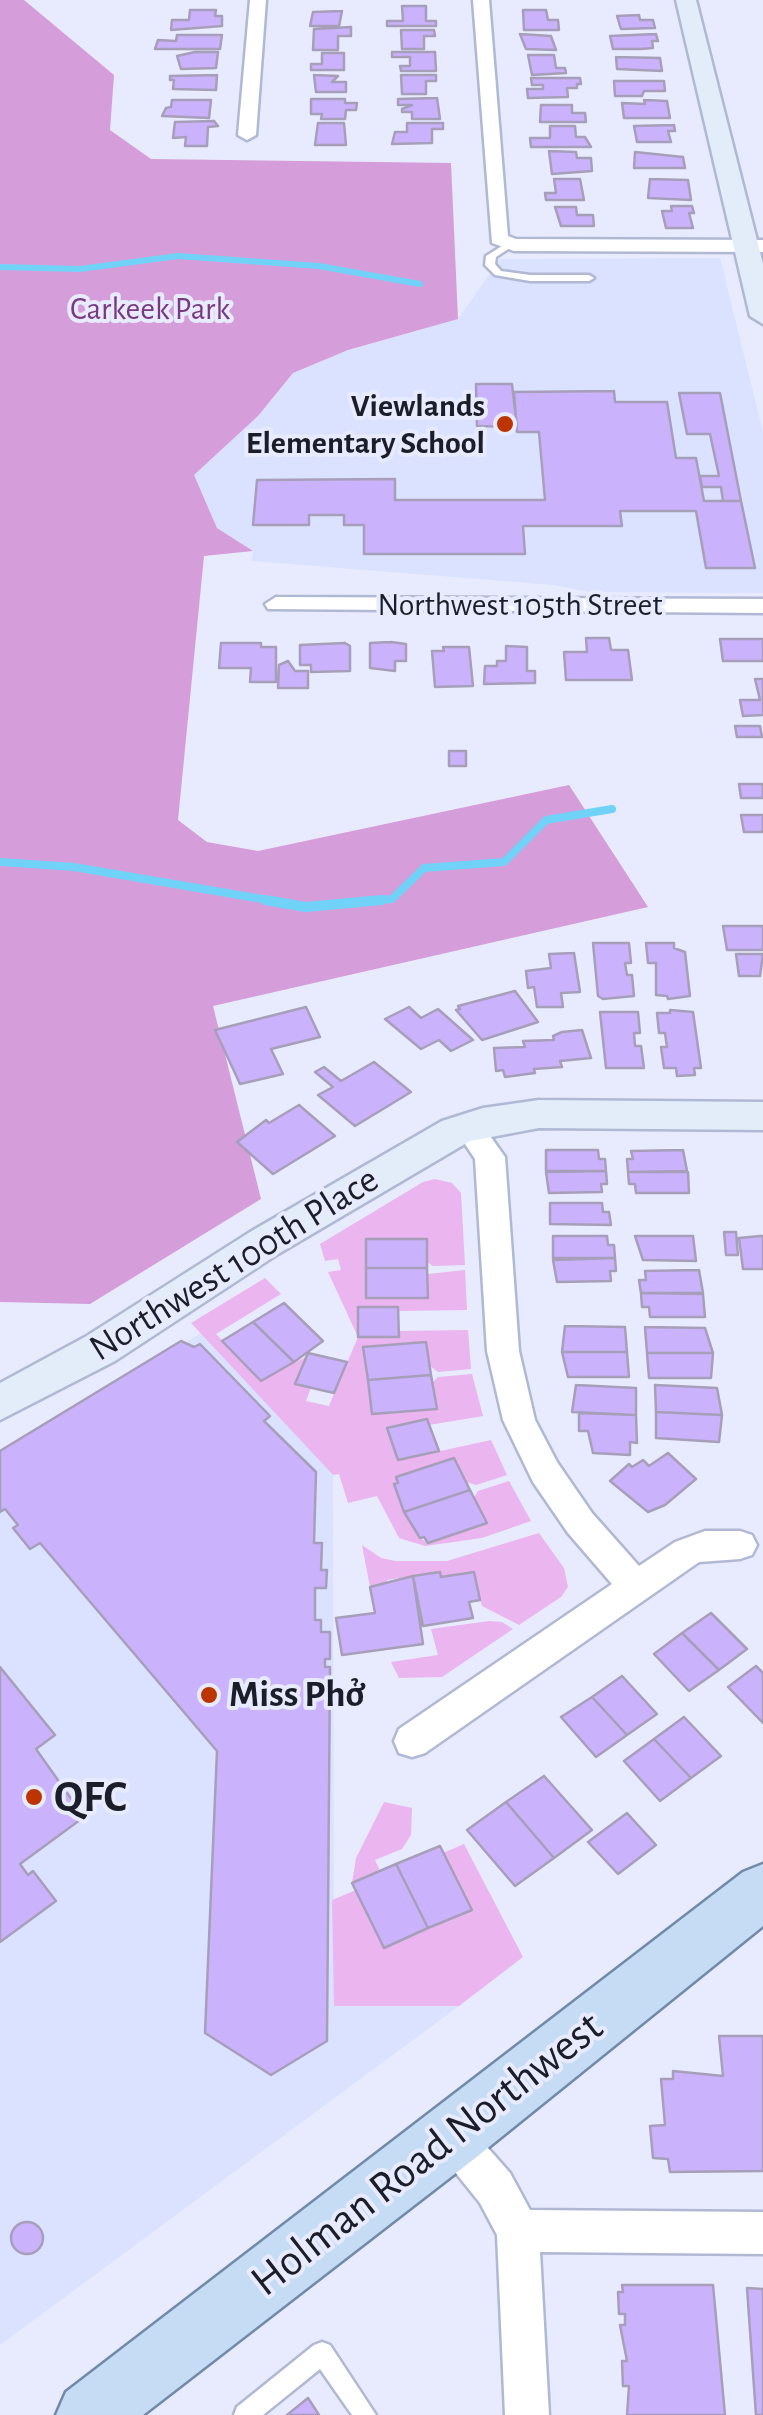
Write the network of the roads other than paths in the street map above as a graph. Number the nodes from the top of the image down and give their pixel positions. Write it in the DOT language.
graph roads {
  1 [pos="258,0"];
  2 [pos="481,0"];
  3 [pos="686,0"];
  4 [pos="248,135"];
  5 [pos="507,244"];
  6 [pos="754,246"];
  7 [pos="589,278"];
  8 [pos="763,316"];
  9 [pos="276,604"];
  10 [pos="763,606"];
  11 [pos="763,1116"];
  12 [pos="468,1126"];
  13 [pos="0,1404"];
  14 [pos="740,1545"];
  15 [pos="636,1586"];
  16 [pos="412,1740"];
  17 [pos="763,1891"];
  18 [pos="452,2137"];
  19 [pos="518,2231"];
  20 [pos="763,2233"];
  21 [pos="89,2415"];
  22 [pos="245,2415"];
  23 [pos="365,2415"];
  24 [pos="527,2415"];
  1 -- 4 [label="street"];
  2 -- 5 [label="street"];
  3 -- 6 [label="street"];
  5 -- 6 [label="street"];
  5 -- 7 [label="lane"];
  6 -- 8 [label="street"];
  9 -- 10 [label="street, Northwest 105th Street"];
  11 -- 12 [label="street, Northwest 100th Place"];
  12 -- 13 [label="street, Northwest 100th Place"];
  12 -- 15 [label="street"];
  14 -- 15 [label="street"];
  15 -- 16 [label="street"];
  17 -- 18 [label="main road, Holman Road Northwest"];
  18 -- 19 [label="street"];
  18 -- 21 [label="main road, Holman Road Northwest"];
  19 -- 20 [label="street"];
  19 -- 24 [label="street"];
  22 -- 23 [label="lane"];
}
